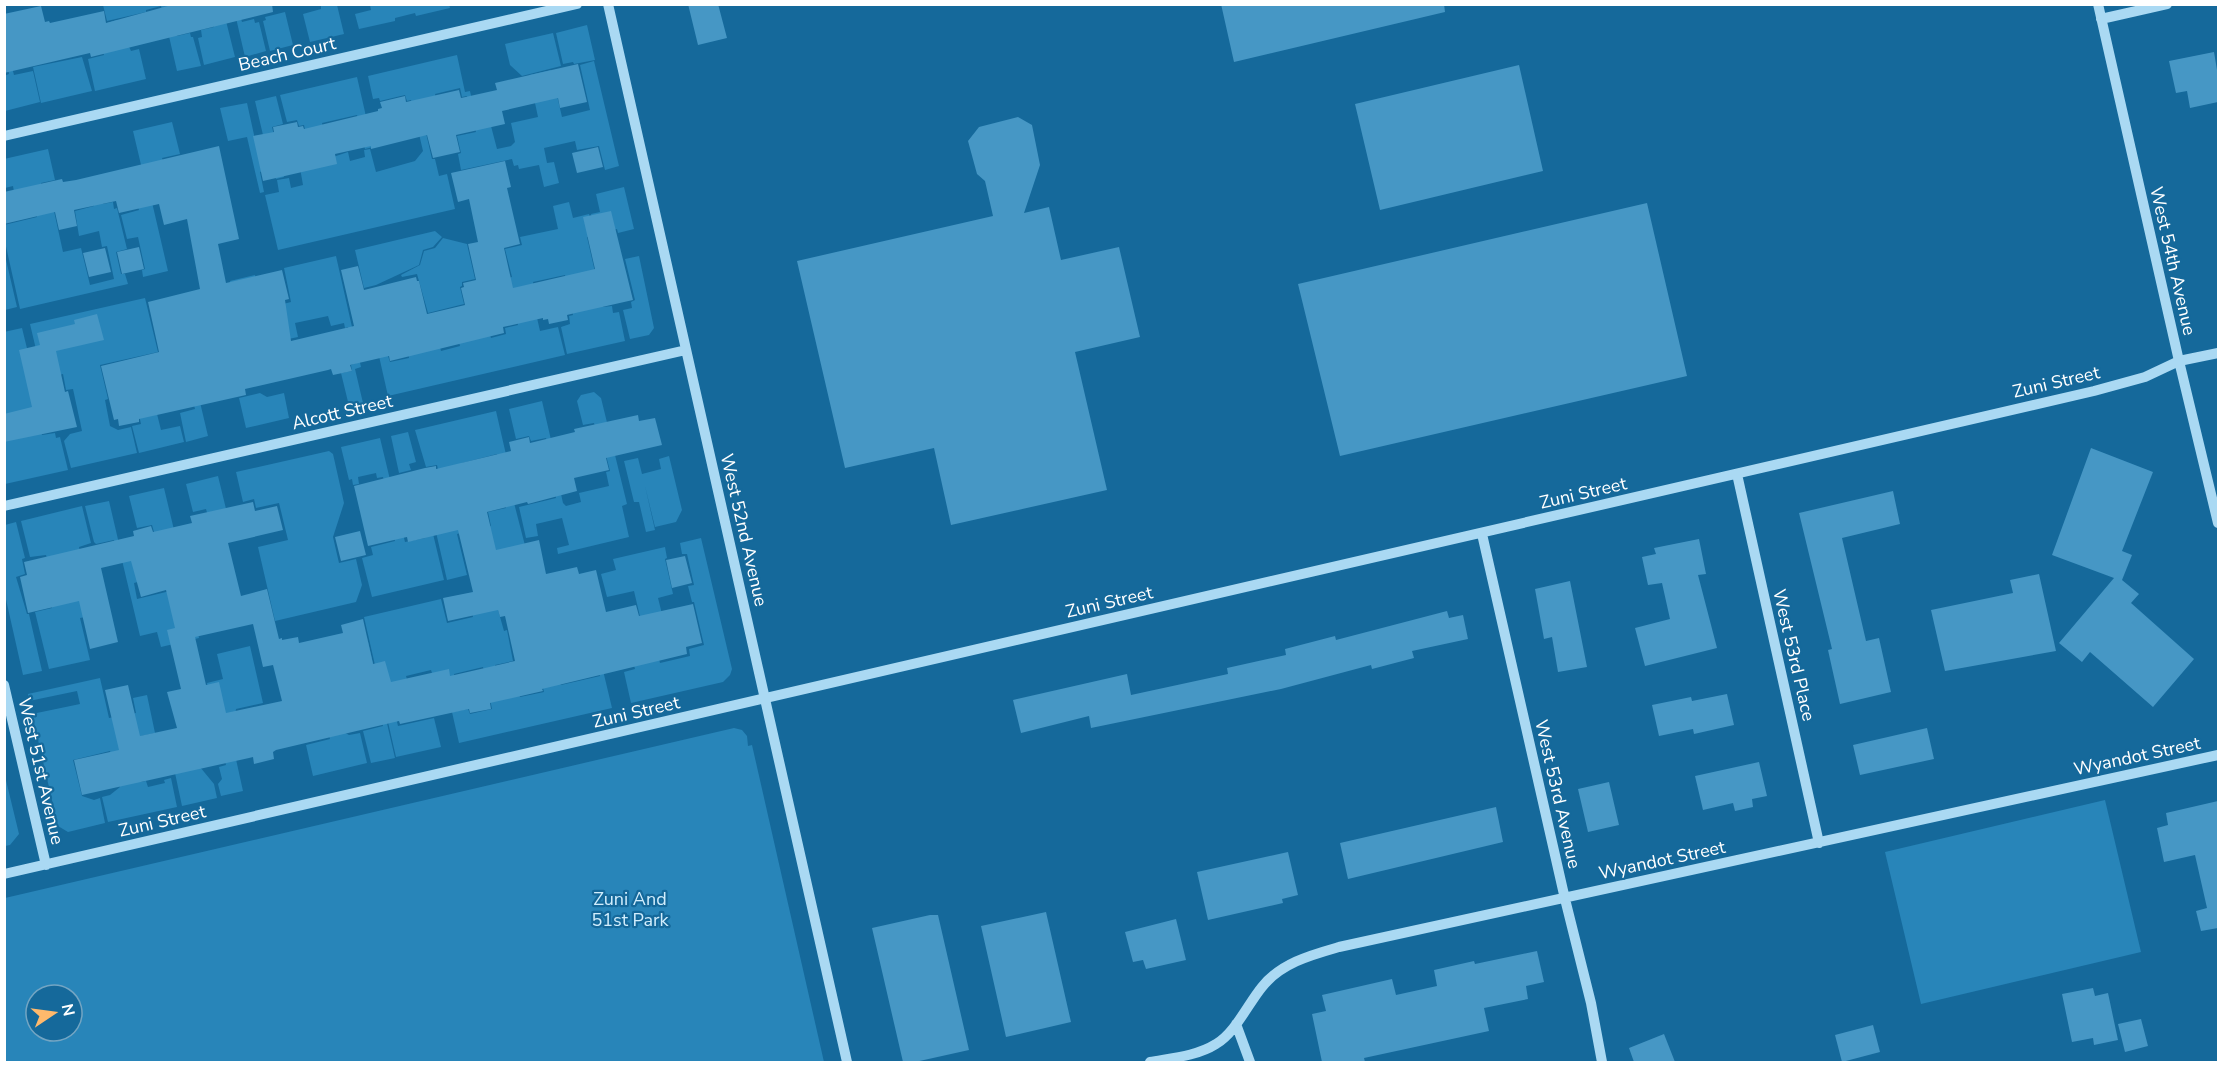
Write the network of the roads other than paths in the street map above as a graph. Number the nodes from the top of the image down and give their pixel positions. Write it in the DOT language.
graph roads {
  1 [pos="577,4"];
  2 [pos="608,4"];
  3 [pos="2098,4"];
  4 [pos="2167,4"];
  5 [pos="2101,19"];
  6 [pos="4,136"];
  7 [pos="686,350"];
  8 [pos="2218,352"];
  9 [pos="2179,361"];
  10 [pos="1737,474"];
  11 [pos="4,506"];
  12 [pos="2218,523"];
  13 [pos="1482,534"];
  14 [pos="4,685"];
  15 [pos="765,699"];
  16 [pos="2218,755"];
  17 [pos="1819,843"];
  18 [pos="46,865"];
  19 [pos="4,874"];
  20 [pos="1565,899"];
  21 [pos="1236,1024"];
  22 [pos="847,1062"];
  23 [pos="1150,1062"];
  24 [pos="1250,1062"];
  25 [pos="1602,1062"];
  1 -- 6 [label="street, Beach Court"];
  2 -- 7 [label="street, West 52nd Avenue"];
  3 -- 5 [label="street, West 54th Avenue"];
  4 -- 5 [label="street"];
  5 -- 9 [label="street, West 54th Avenue"];
  7 -- 11 [label="street, Alcott Street"];
  7 -- 15 [label="street, West 52nd Avenue"];
  8 -- 9 [label="street, Zuni Street"];
  9 -- 10 [label="street, Zuni Street"];
  9 -- 12 [label="street, West 54th Avenue"];
  10 -- 13 [label="street, Zuni Street"];
  10 -- 17 [label="street, West 53rd Place"];
  13 -- 15 [label="street, Zuni Street"];
  13 -- 20 [label="street, West 53rd Avenue"];
  14 -- 18 [label="street, West 51st Avenue"];
  15 -- 18 [label="street, Zuni Street"];
  15 -- 22 [label="street, West 52nd Avenue"];
  16 -- 17 [label="street, Wyandot Street"];
  17 -- 20 [label="street, Wyandot Street"];
  18 -- 19 [label="street, Zuni Street"];
  20 -- 21 [label="street, Wyandot Street"];
  20 -- 25 [label="street, West 53rd Avenue"];
  21 -- 23 [label="street, Wyandot Street"];
  21 -- 24 [label="street"];
}
